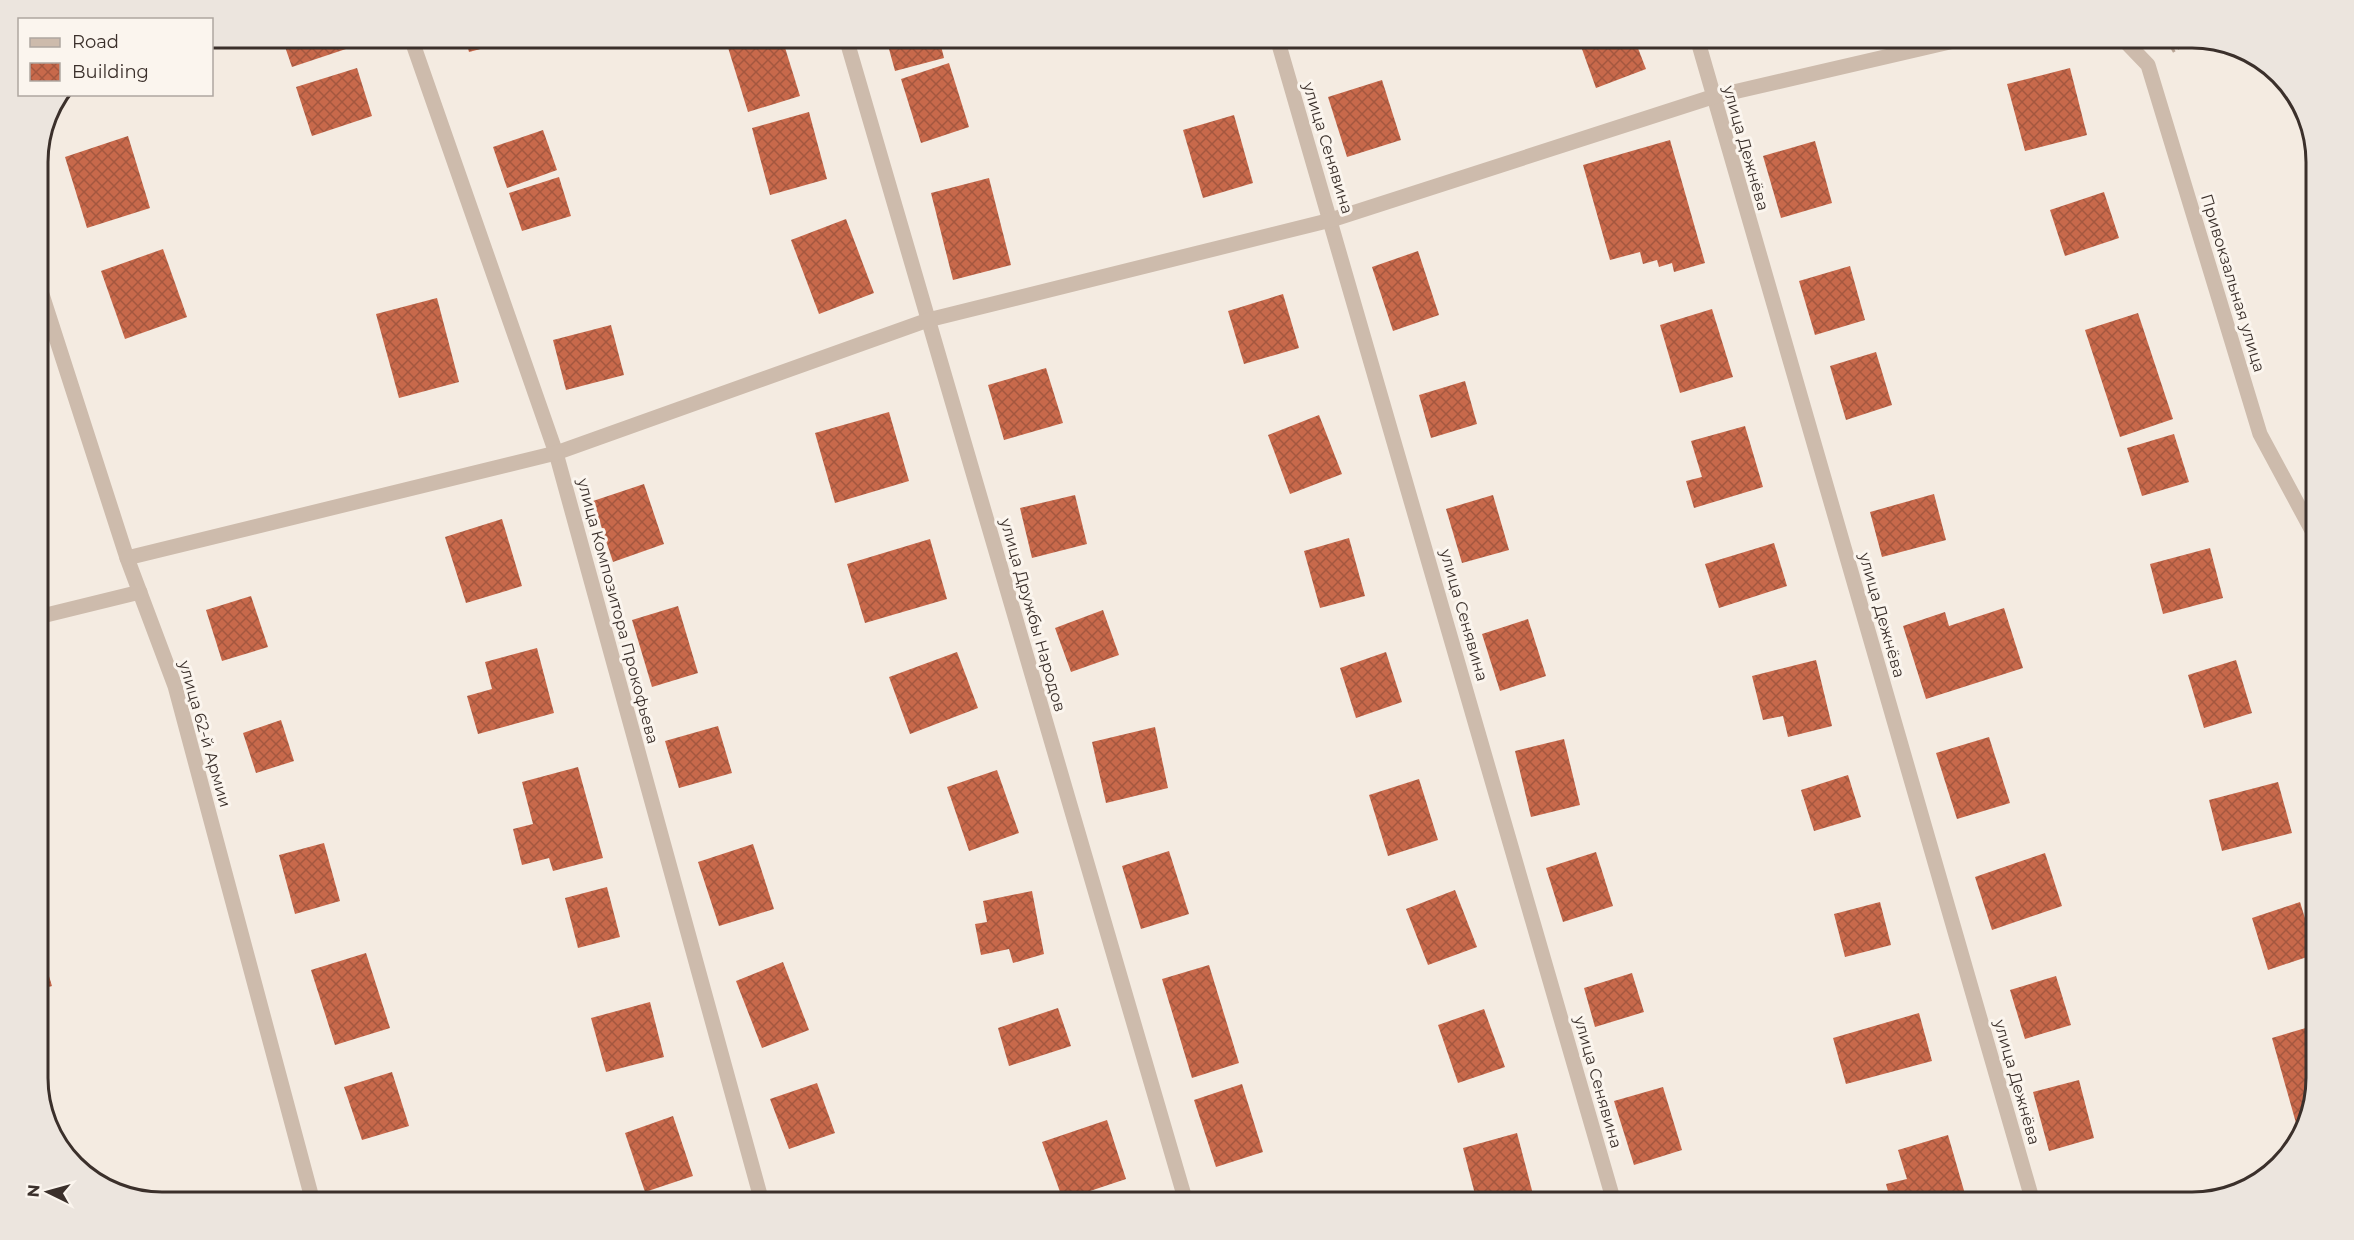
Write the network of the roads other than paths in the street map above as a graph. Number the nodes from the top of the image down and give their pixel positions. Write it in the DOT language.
graph roads {
  1 [pos="414,48"];
  2 [pos="849,48"];
  3 [pos="1280,48"];
  4 [pos="1700,48"];
  5 [pos="1924,48"];
  6 [pos="2132,48"];
  7 [pos="1713,97"];
  8 [pos="1331,220"];
  9 [pos="48,313"];
  10 [pos="928,320"];
  11 [pos="556,453"];
  12 [pos="2306,519"];
  13 [pos="127,558"];
  14 [pos="140,592"];
  15 [pos="48,615"];
  16 [pos="311,1192"];
  17 [pos="759,1192"];
  18 [pos="1183,1192"];
  19 [pos="1611,1192"];
  20 [pos="2030,1192"];
  1 -- 11 [label="street, улица Композитора Прокофьева"];
  2 -- 10 [label="street, улица Дружбы Народов"];
  3 -- 8 [label="street, улица Сенявина"];
  4 -- 7 [label="street, улица Дежнёва"];
  5 -- 7 [label="street"];
  6 -- 12 [label="street, Привокзальная улица"];
  7 -- 8 [label="street"];
  7 -- 20 [label="street, улица Дежнёва"];
  8 -- 10 [label="street"];
  8 -- 19 [label="street, улица Сенявина"];
  9 -- 13 [label="street, улица 62-й Армии"];
  10 -- 11 [label="street"];
  10 -- 18 [label="street, улица Дружбы Народов"];
  11 -- 13 [label="street"];
  11 -- 17 [label="street, улица Композитора Прокофьева"];
  13 -- 14 [label="street, улица 62-й Армии"];
  14 -- 15 [label="street"];
  14 -- 16 [label="street, улица 62-й Армии"];
}
